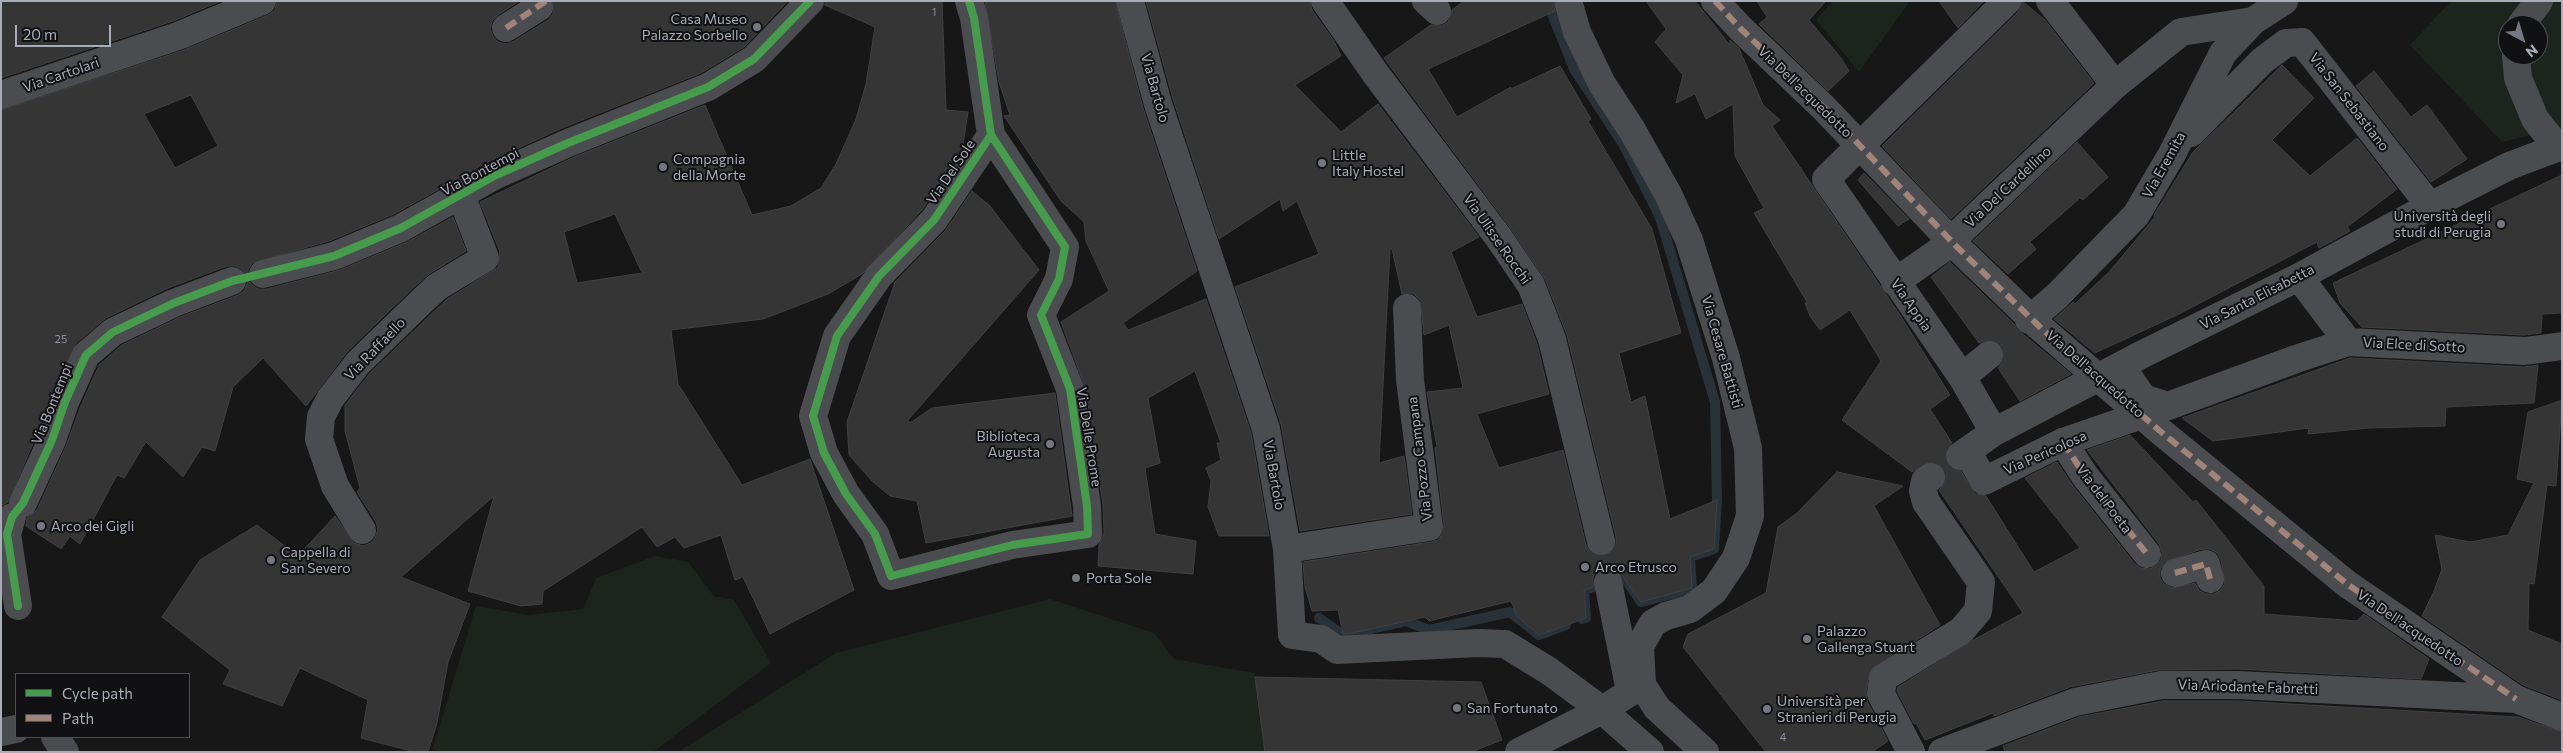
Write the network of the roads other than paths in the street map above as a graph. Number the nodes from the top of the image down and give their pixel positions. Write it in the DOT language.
graph roads {
  1 [pos="262,1"];
  2 [pos="810,1"];
  3 [pos="969,1"];
  4 [pos="1130,1"];
  5 [pos="1325,1"];
  6 [pos="1568,1"];
  7 [pos="1715,1"];
  8 [pos="2007,1"];
  9 [pos="2050,1"];
  10 [pos="2284,1"];
  11 [pos="2539,1"];
  12 [pos="539,7"];
  13 [pos="2529,15"];
  14 [pos="2253,21"];
  15 [pos="506,28"];
  16 [pos="2517,65"];
  17 [pos="2115,85"];
  18 [pos="1,96"];
  19 [pos="991,135"];
  20 [pos="2560,147"];
  21 [pos="2172,154"];
  22 [pos="461,195"];
  23 [pos="2430,206"];
  24 [pos="263,274"];
  25 [pos="2299,277"];
  26 [pos="232,281"];
  27 [pos="1895,282"];
  28 [pos="1407,308"];
  29 [pos="2029,320"];
  30 [pos="2348,342"];
  31 [pos="2562,346"];
  32 [pos="1988,355"];
  33 [pos="2121,366"];
  34 [pos="1962,377"];
  35 [pos="2168,406"];
  36 [pos="1994,432"];
  37 [pos="2064,442"];
  38 [pos="1963,454"];
  39 [pos="1928,479"];
  40 [pos="362,530"];
  41 [pos="1088,534"];
  42 [pos="1601,541"];
  43 [pos="1287,549"];
  44 [pos="2147,554"];
  45 [pos="2175,573"];
  46 [pos="2210,579"];
  47 [pos="1608,582"];
  48 [pos="18,606"];
  49 [pos="1636,688"];
  50 [pos="2516,699"];
  51 [pos="1602,710"];
  52 [pos="2562,717"];
  53 [pos="15,729"];
  54 [pos="1,732"];
  55 [pos="56,738"];
  56 [pos="65,752"];
  57 [pos="1520,752"];
  58 [pos="1650,752"];
  59 [pos="1705,752"];
  60 [pos="1911,752"];
  61 [pos="1942,752"];
  1 -- 18 [label="street, Via Cartolari"];
  2 -- 22 [label="street, Via Bontempi"];
  3 -- 19 [label="street, Via Del Sole"];
  4 -- 43 [label="street, Via Bartolo"];
  5 -- 42 [label="street, Via Ulisse Rocchi"];
  6 -- 49 [label="street, Via Cesare Battisti"];
  7 -- 50 [label="street, Via Dell'acquedotto, bridge"];
  8 -- 27 [label="street, Via Appia"];
  9 -- 17 [label="street"];
  10 -- 14 [label="street, Via Eremita"];
  11 -- 13 [label="street"];
  12 -- 15 [label="street"];
  14 -- 17 [label="street, Via Del Cardellino"];
  14 -- 21 [label="street, Via Eremita"];
  16 -- 20 [label="street"];
  17 -- 27 [label="street, Via Del Cardellino"];
  19 -- 41 [label="street, Via Delle Prome"];
  19 -- 41 [label="street, Via Del Sole"];
  20 -- 23 [label="street, Via Santa Elisabetta"];
  21 -- 23 [label="street, Via San Sebastiano"];
  21 -- 29 [label="street, Via Eremita"];
  22 -- 24 [label="street, Via Bontempi"];
  22 -- 40 [label="street, Via Raffaello"];
  23 -- 25 [label="street, Via Santa Elisabetta"];
  25 -- 30 [label="street, Via Elce di Sotto"];
  25 -- 33 [label="street, Via Santa Elisabetta"];
  26 -- 48 [label="street, Via Bontempi"];
  27 -- 34 [label="street, Via Appia"];
  28 -- 43 [label="street, Via Pozzo Campana"];
  30 -- 31 [label="street, Via Elce di Sotto"];
  30 -- 35 [label="street, Via Pericolosa"];
  32 -- 34 [label="street"];
  33 -- 35 [label="street"];
  33 -- 36 [label="street, Via Santa Elisabetta"];
  34 -- 36 [label="street, Via Appia"];
  35 -- 37 [label="street, Via Pericolosa"];
  36 -- 38 [label="street, Via Santa Elisabetta"];
  37 -- 38 [label="street, Via Pericolosa"];
  37 -- 44 [label="street, Via del Poeta"];
  39 -- 60 [label="street"];
  43 -- 51 [label="street, Via Bartolo"];
  45 -- 46 [label="street"];
  47 -- 49 [label="street"];
  49 -- 51 [label="street"];
  49 -- 59 [label="street"];
  50 -- 52 [label="street, Via Ariodante Fabretti"];
  50 -- 61 [label="street, Via Ariodante Fabretti"];
  51 -- 57 [label="street"];
  51 -- 58 [label="street"];
  53 -- 54 [label="street"];
  55 -- 56 [label="street"];
}
